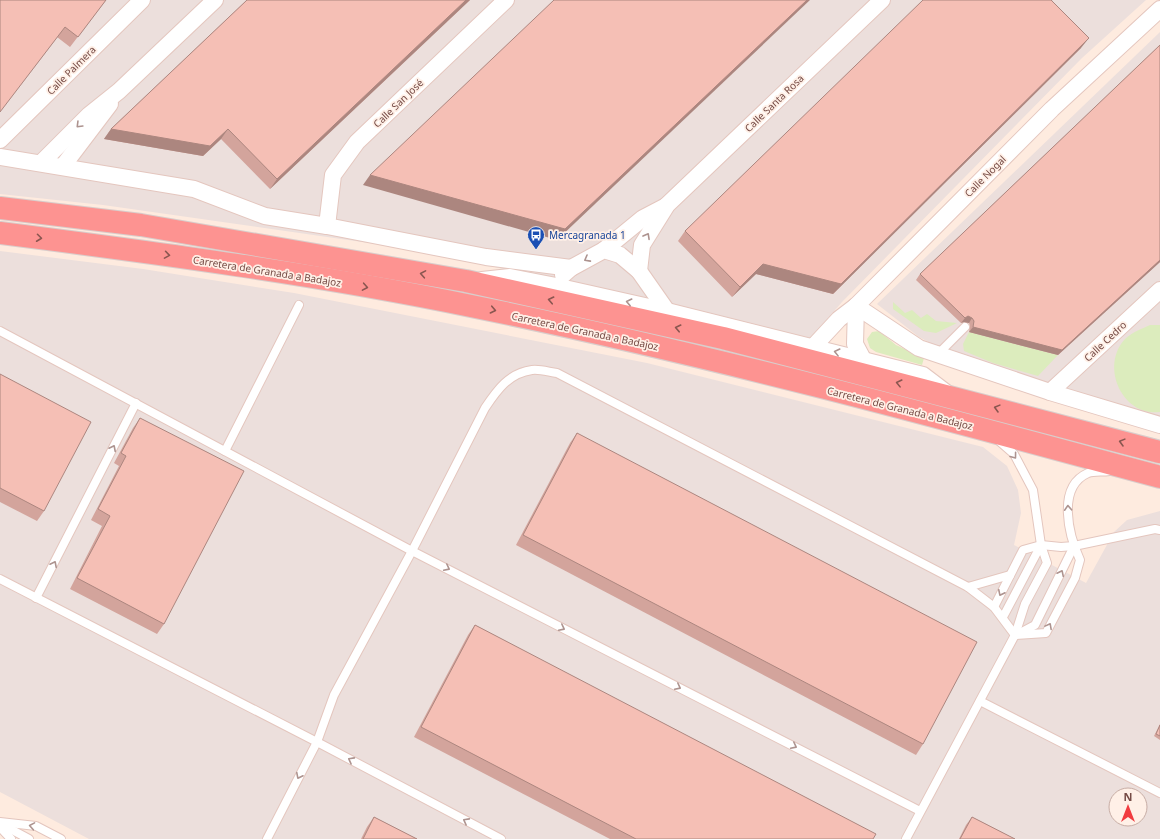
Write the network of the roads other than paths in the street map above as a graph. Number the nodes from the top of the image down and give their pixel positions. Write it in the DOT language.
graph roads {
  1 [pos="142,0"];
  2 [pos="215,0"];
  3 [pos="506,0"];
  4 [pos="882,0"];
  5 [pos="1160,9"];
  6 [pos="119,91"];
  7 [pos="0,140"];
  8 [pos="0,157"];
  9 [pos="41,163"];
  10 [pos="63,166"];
  11 [pos="667,205"];
  12 [pos="0,208"];
  13 [pos="327,226"];
  14 [pos="0,233"];
  15 [pos="604,250"];
  16 [pos="571,268"];
  17 [pos="639,271"];
  18 [pos="466,281"];
  19 [pos="551,285"];
  20 [pos="1160,290"];
  21 [pos="299,305"];
  22 [pos="856,306"];
  23 [pos="667,311"];
  24 [pos="965,327"];
  25 [pos="0,331"];
  26 [pos="813,347"];
  27 [pos="938,354"];
  28 [pos="863,358"];
  29 [pos="1050,392"];
  30 [pos="950,396"];
  31 [pos="136,403"];
  32 [pos="1160,425"];
  33 [pos="986,429"];
  34 [pos="225,451"];
  35 [pos="1160,452"];
  36 [pos="1133,470"];
  37 [pos="1160,477"];
  38 [pos="1160,530"];
  39 [pos="1040,544"];
  40 [pos="1074,546"];
  41 [pos="412,551"];
  42 [pos="1010,575"];
  43 [pos="0,579"];
  44 [pos="968,587"];
  45 [pos="36,598"];
  46 [pos="994,607"];
  47 [pos="1003,618"];
  48 [pos="1014,635"];
  49 [pos="980,701"];
  50 [pos="317,742"];
  51 [pos="1160,793"];
  52 [pos="920,811"];
  53 [pos="0,824"];
  54 [pos="11,839"];
  55 [pos="29,839"];
  56 [pos="61,839"];
  57 [pos="267,839"];
  58 [pos="501,839"];
  59 [pos="906,839"];
  1 -- 7 [label="street, Calle Palmera"];
  2 -- 6 [label="street"];
  3 -- 13 [label="street, Calle San José"];
  4 -- 11 [label="street, Calle Santa Rosa"];
  5 -- 22 [label="street, Calle Nogal"];
  6 -- 9 [label="street, one-way"];
  6 -- 10 [label="street"];
  8 -- 9 [label="street"];
  9 -- 10 [label="street"];
  10 -- 13 [label="street"];
  11 -- 15 [label="street, Calle Santa Rosa"];
  17 -- 11 [label="street, Calle Santa Rosa, one-way"];
  18 -- 12 [label="highway, one-way"];
  13 -- 16 [label="street"];
  14 -- 33 [label="highway, Carretera de Granada a Badajoz, one-way"];
  15 -- 16 [label="street, Calle Santa Rosa, one-way"];
  15 -- 17 [label="street"];
  16 -- 19 [label="street, Calle Santa Rosa"];
  17 -- 23 [label="street"];
  18 -- 19 [label="street"];
  30 -- 18 [label="highway, one-way"];
  23 -- 19 [label="street, one-way"];
  20 -- 29 [label="street, Calle Cedro"];
  21 -- 34 [label="lane"];
  22 -- 26 [label="street, Calle Nogal"];
  22 -- 27 [label="street"];
  22 -- 28 [label="street"];
  23 -- 26 [label="street"];
  24 -- 27 [label="lane"];
  25 -- 31 [label="lane"];
  28 -- 26 [label="street, one-way"];
  27 -- 29 [label="street"];
  28 -- 30 [label="street"];
  29 -- 32 [label="street"];
  35 -- 30 [label="highway, one-way"];
  31 -- 34 [label="lane"];
  45 -- 31 [label="lane, one-way"];
  33 -- 36 [label="highway, Carretera de Granada a Badajoz"];
  33 -- 39 [label="lane, one-way"];
  34 -- 41 [label="lane"];
  36 -- 37 [label="highway, Carretera de Granada a Badajoz"];
  40 -- 36 [label="lane, one-way"];
  38 -- 40 [label="lane"];
  39 -- 40 [label="lane"];
  39 -- 42 [label="lane"];
  39 -- 47 [label="lane"];
  39 -- 48 [label="lane"];
  48 -- 40 [label="lane, one-way"];
  48 -- 40 [label="lane, one-way"];
  41 -- 44 [label="lane"];
  41 -- 50 [label="lane"];
  41 -- 52 [label="lane, one-way"];
  42 -- 44 [label="lane"];
  42 -- 46 [label="lane, one-way"];
  43 -- 45 [label="lane"];
  44 -- 46 [label="lane"];
  45 -- 50 [label="lane"];
  46 -- 47 [label="lane"];
  47 -- 48 [label="lane"];
  48 -- 49 [label="lane"];
  49 -- 51 [label="lane"];
  49 -- 52 [label="lane"];
  50 -- 57 [label="lane, one-way"];
  58 -- 50 [label="lane, one-way"];
  52 -- 59 [label="lane"];
  53 -- 54 [label="lane"];
  53 -- 55 [label="lane"];
  56 -- 53 [label="lane, one-way"];
}
